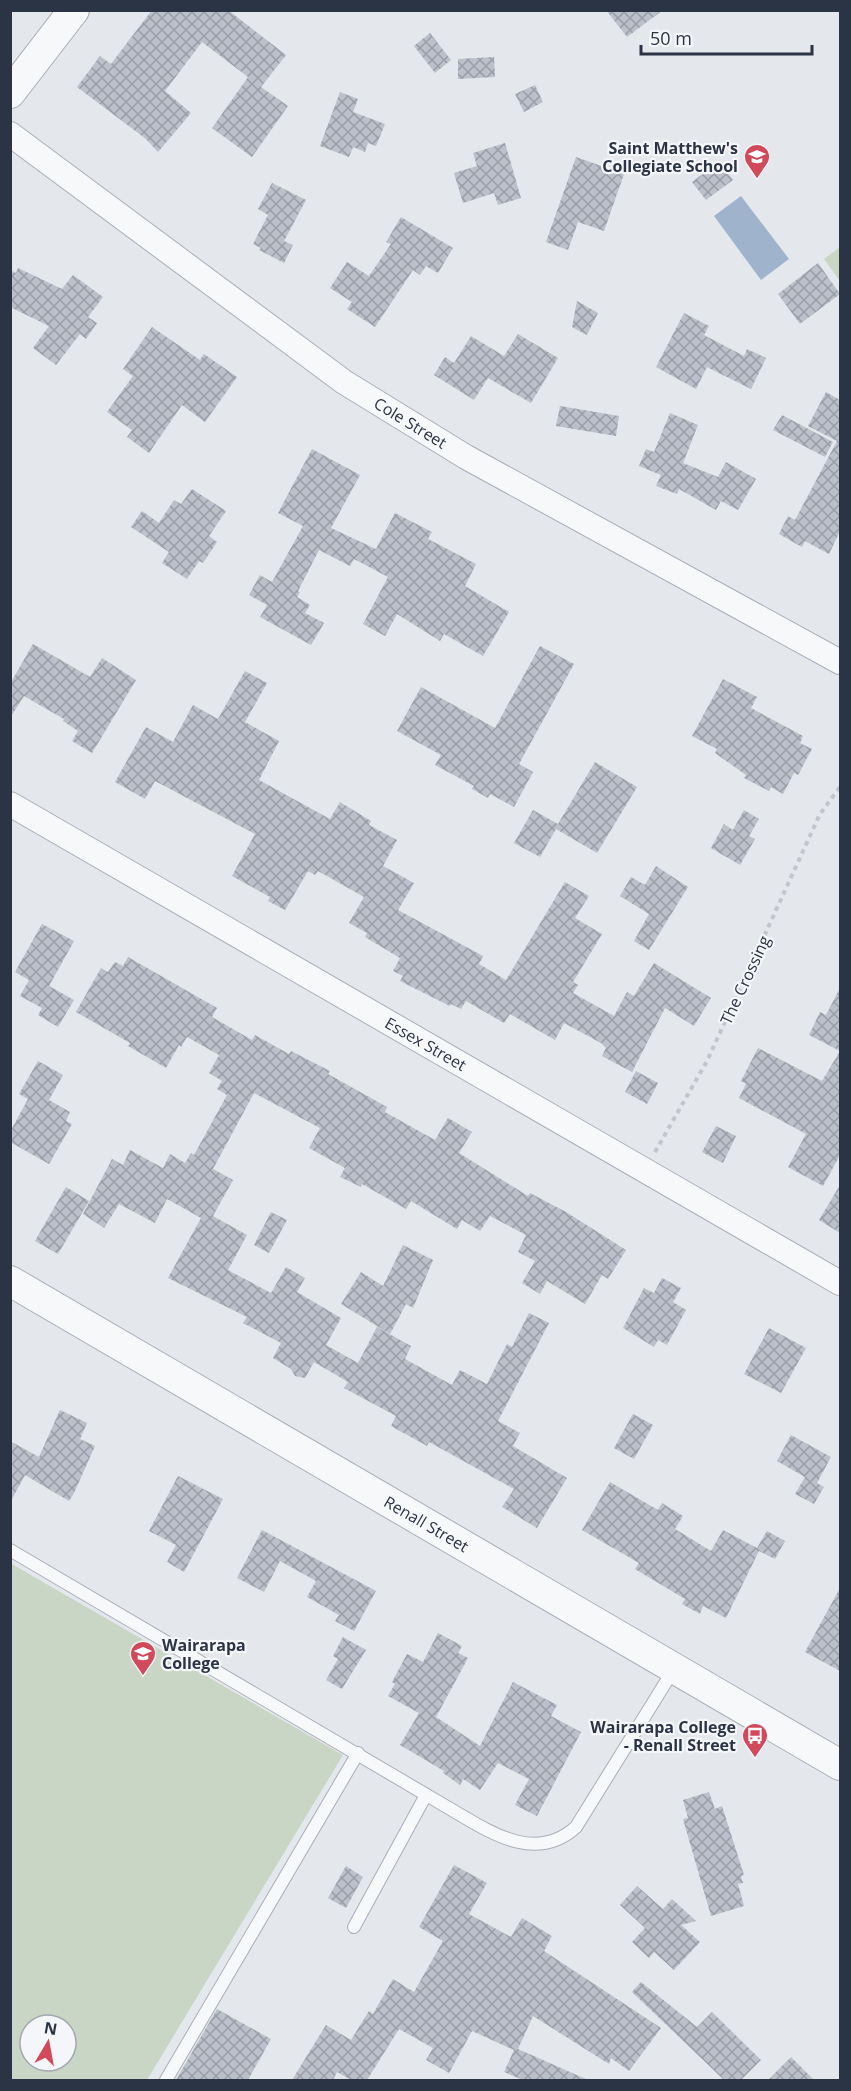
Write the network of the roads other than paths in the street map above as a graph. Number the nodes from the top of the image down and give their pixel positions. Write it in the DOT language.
graph roads {
  1 [pos="74,10"];
  2 [pos="10,93"];
  3 [pos="10,134"];
  4 [pos="840,662"];
  5 [pos="10,804"];
  6 [pos="10,1281"];
  7 [pos="840,1283"];
  8 [pos="10,1550"];
  9 [pos="675,1668"];
  10 [pos="358,1753"];
  11 [pos="840,1765"];
  12 [pos="426,1795"];
  13 [pos="354,1927"];
  14 [pos="166,2080"];
  1 -- 2 [label="street"];
  3 -- 4 [label="street, Cole Street"];
  5 -- 7 [label="street, Essex Street"];
  6 -- 9 [label="street, Renall Street"];
  8 -- 10 [label="lane"];
  9 -- 11 [label="street, Renall Street"];
  9 -- 12 [label="lane"];
  10 -- 12 [label="lane"];
  10 -- 14 [label="lane"];
  12 -- 13 [label="lane"];
}
